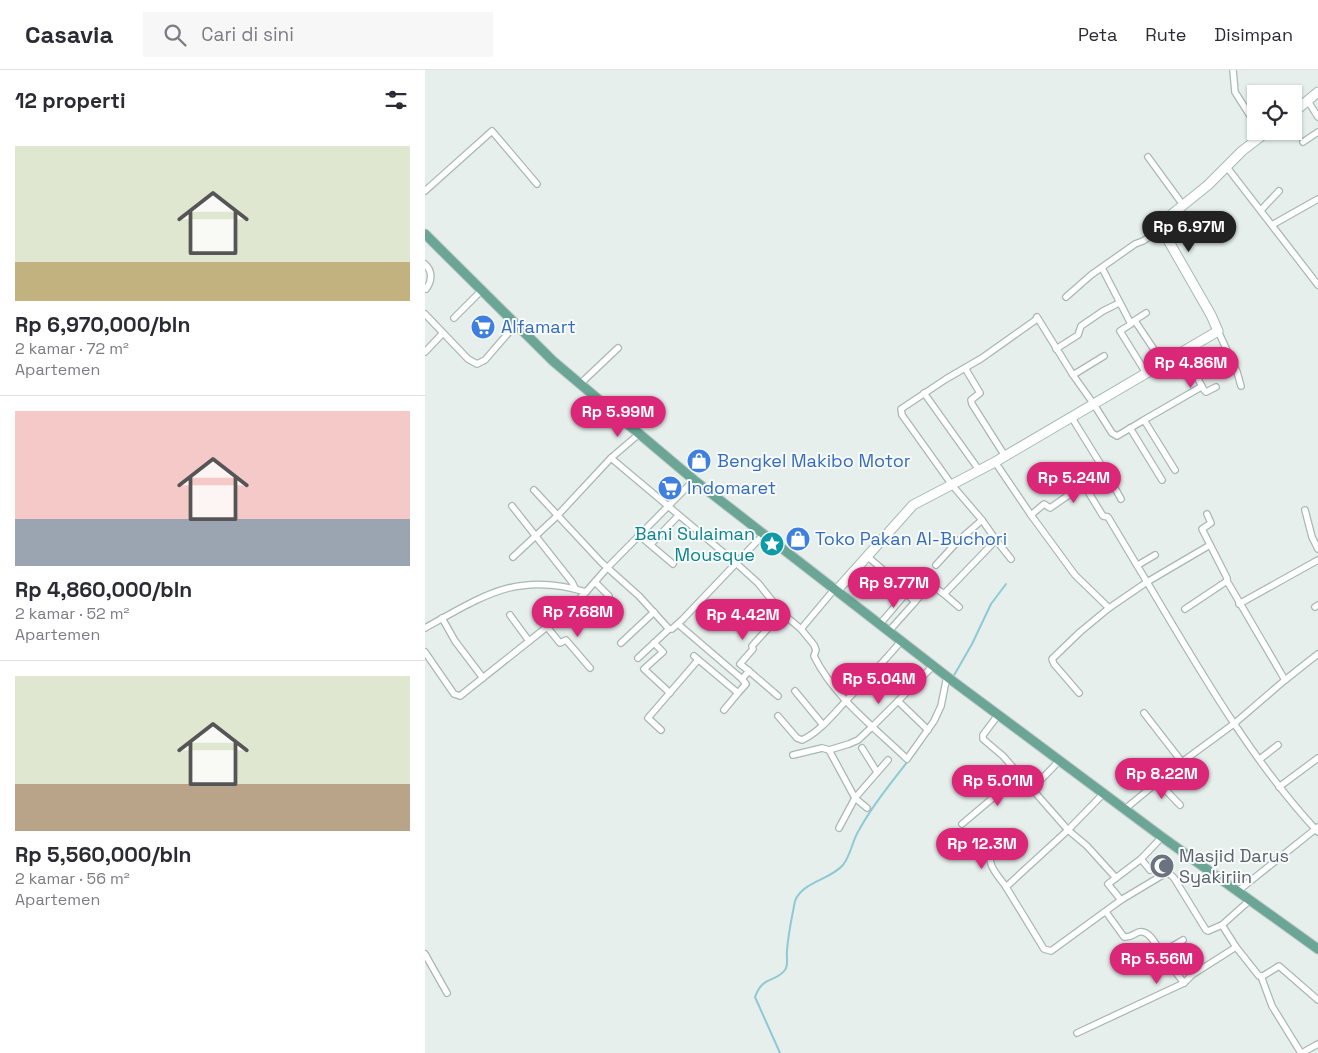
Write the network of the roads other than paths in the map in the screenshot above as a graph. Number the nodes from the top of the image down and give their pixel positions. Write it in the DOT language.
graph roads {
  1 [pos="1233,70"];
  2 [pos="1318,92"];
  3 [pos="1308,101"];
  4 [pos="1302,106"];
  5 [pos="1247,111"];
  6 [pos="1318,117"];
  7 [pos="1318,132"];
  8 [pos="1255,140"];
  9 [pos="1303,142"];
  10 [pos="1148,157"];
  11 [pos="1227,167"];
  12 [pos="537,184"];
  13 [pos="425,191"];
  14 [pos="1279,191"];
  15 [pos="1318,199"];
  16 [pos="1183,205"];
  17 [pos="1261,210"];
  18 [pos="1272,225"];
  19 [pos="1163,228"];
  20 [pos="1179,234"];
  21 [pos="426,237"];
  22 [pos="1168,240"];
  23 [pos="425,264"];
  24 [pos="1102,268"];
  25 [pos="1318,285"];
  26 [pos="426,288"];
  27 [pos="482,290"];
  28 [pos="1066,297"];
  29 [pos="1119,303"];
  30 [pos="1146,313"];
  31 [pos="425,314"];
  32 [pos="454,318"];
  33 [pos="1133,322"];
  34 [pos="517,324"];
  35 [pos="1218,332"];
  36 [pos="443,333"];
  37 [pos="619,348"];
  38 [pos="1056,349"];
  39 [pos="425,352"];
  40 [pos="1183,352"];
  41 [pos="1104,356"];
  42 [pos="1163,363"];
  43 [pos="965,368"];
  44 [pos="1146,373"];
  45 [pos="1073,375"];
  46 [pos="580,384"];
  47 [pos="1241,386"];
  48 [pos="1201,387"];
  49 [pos="1217,388"];
  50 [pos="924,393"];
  51 [pos="1093,403"];
  52 [pos="1072,418"];
  53 [pos="1144,420"];
  54 [pos="1130,428"];
  55 [pos="639,434"];
  56 [pos="1005,456"];
  57 [pos="611,458"];
  58 [pos="995,462"];
  59 [pos="979,470"];
  60 [pos="1175,470"];
  61 [pos="1106,472"];
  62 [pos="694,480"];
  63 [pos="1162,480"];
  64 [pos="952,485"];
  65 [pos="1084,485"];
  66 [pos="534,490"];
  67 [pos="1121,499"];
  68 [pos="512,506"];
  69 [pos="669,508"];
  70 [pos="1305,510"];
  71 [pos="1207,514"];
  72 [pos="1031,515"];
  73 [pos="557,516"];
  74 [pos="679,516"];
  75 [pos="982,520"];
  76 [pos="764,534"];
  77 [pos="535,536"];
  78 [pos="640,536"];
  79 [pos="996,540"];
  80 [pos="651,544"];
  81 [pos="1210,544"];
  82 [pos="1318,550"];
  83 [pos="1155,555"];
  84 [pos="513,557"];
  85 [pos="868,557"];
  86 [pos="1011,559"];
  87 [pos="1318,560"];
  88 [pos="673,564"];
  89 [pos="737,564"];
  90 [pos="936,565"];
  91 [pos="1138,565"];
  92 [pos="607,568"];
  93 [pos="1227,581"];
  94 [pos="595,582"];
  95 [pos="1147,582"];
  96 [pos="575,588"];
  97 [pos="837,590"];
  98 [pos="908,591"];
  99 [pos="586,592"];
  100 [pos="944,594"];
  101 [pos="915,602"];
  102 [pos="1239,604"];
  103 [pos="959,607"];
  104 [pos="605,608"];
  105 [pos="1109,608"];
  106 [pos="1185,609"];
  107 [pos="654,612"];
  108 [pos="782,613"];
  109 [pos="510,616"];
  110 [pos="442,618"];
  111 [pos="678,624"];
  112 [pos="880,624"];
  113 [pos="547,627"];
  114 [pos="425,628"];
  115 [pos="669,629"];
  116 [pos="801,630"];
  117 [pos="889,631"];
  118 [pos="902,640"];
  119 [pos="529,641"];
  120 [pos="621,643"];
  121 [pos="654,643"];
  122 [pos="425,652"];
  123 [pos="1318,654"];
  124 [pos="638,658"];
  125 [pos="933,666"];
  126 [pos="590,668"];
  127 [pos="749,671"];
  128 [pos="483,678"];
  129 [pos="950,678"];
  130 [pos="743,679"];
  131 [pos="1285,680"];
  132 [pos="795,691"];
  133 [pos="670,693"];
  134 [pos="738,693"];
  135 [pos="1079,693"];
  136 [pos="778,696"];
  137 [pos="847,700"];
  138 [pos="898,701"];
  139 [pos="723,710"];
  140 [pos="1144,713"];
  141 [pos="998,715"];
  142 [pos="778,716"];
  143 [pos="1235,723"];
  144 [pos="823,725"];
  145 [pos="873,726"];
  146 [pos="661,730"];
  147 [pos="928,730"];
  148 [pos="1278,746"];
  149 [pos="862,748"];
  150 [pos="829,750"];
  151 [pos="793,755"];
  152 [pos="1318,758"];
  153 [pos="1260,759"];
  154 [pos="887,760"];
  155 [pos="1060,760"];
  156 [pos="1182,762"];
  157 [pos="877,772"];
  158 [pos="1020,775"];
  159 [pos="1157,781"];
  160 [pos="1279,787"];
  161 [pos="1032,789"];
  162 [pos="1104,793"];
  163 [pos="855,798"];
  164 [pos="1181,805"];
  165 [pos="867,808"];
  166 [pos="1125,809"];
  167 [pos="962,824"];
  168 [pos="839,828"];
  169 [pos="1317,829"];
  170 [pos="1068,830"];
  171 [pos="1162,836"];
  172 [pos="992,849"];
  173 [pos="1141,859"];
  174 [pos="1150,870"];
  175 [pos="1116,878"];
  176 [pos="1006,887"];
  177 [pos="1238,891"];
  178 [pos="1121,900"];
  179 [pos="1250,900"];
  180 [pos="1106,912"];
  181 [pos="1222,925"];
  182 [pos="1183,940"];
  183 [pos="1235,947"];
  184 [pos="1318,950"];
  185 [pos="1161,953"];
  186 [pos="425,954"];
  187 [pos="1261,976"];
  188 [pos="1183,983"];
  189 [pos="447,993"];
  190 [pos="1318,1000"];
  191 [pos="1077,1033"];
  192 [pos="1318,1044"];
  193 [pos="1302,1053"];
  1 -- 5 [label="street"];
  2 -- 3 [label="street"];
  3 -- 4 [label="street"];
  3 -- 6 [label="street"];
  7 -- 9 [label="street"];
  8 -- 11 [label="street"];
  10 -- 16 [label="street"];
  11 -- 16 [label="street"];
  11 -- 17 [label="street"];
  12 -- 13 [label="street"];
  14 -- 17 [label="street"];
  15 -- 18 [label="street"];
  16 -- 19 [label="street"];
  17 -- 18 [label="street"];
  18 -- 25 [label="street"];
  19 -- 22 [label="street"];
  19 -- 24 [label="street"];
  20 -- 22 [label="street"];
  21 -- 27 [label="main road"];
  22 -- 35 [label="street"];
  23 -- 26 [label="street"];
  24 -- 28 [label="street"];
  24 -- 29 [label="street"];
  27 -- 32 [label="street"];
  27 -- 34 [label="main road"];
  29 -- 33 [label="street"];
  29 -- 38 [label="street"];
  30 -- 33 [label="street"];
  31 -- 36 [label="street"];
  33 -- 42 [label="street"];
  33 -- 44 [label="street"];
  34 -- 36 [label="street"];
  34 -- 46 [label="main road"];
  35 -- 40 [label="street"];
  35 -- 47 [label="street"];
  36 -- 39 [label="street"];
  37 -- 46 [label="street"];
  38 -- 43 [label="street"];
  38 -- 45 [label="street"];
  40 -- 42 [label="street"];
  40 -- 48 [label="street"];
  41 -- 45 [label="street"];
  42 -- 44 [label="street"];
  43 -- 50 [label="street"];
  43 -- 56 [label="street"];
  44 -- 51 [label="street"];
  45 -- 51 [label="street"];
  46 -- 55 [label="main road"];
  48 -- 49 [label="street"];
  48 -- 53 [label="street"];
  50 -- 59 [label="street"];
  50 -- 64 [label="street"];
  51 -- 52 [label="street"];
  51 -- 54 [label="street"];
  52 -- 56 [label="street"];
  52 -- 61 [label="street"];
  53 -- 54 [label="street"];
  53 -- 60 [label="street"];
  54 -- 63 [label="street"];
  55 -- 57 [label="street"];
  55 -- 62 [label="main road"];
  56 -- 58 [label="street"];
  57 -- 69 [label="street"];
  57 -- 73 [label="street"];
  58 -- 59 [label="street"];
  58 -- 72 [label="street"];
  59 -- 64 [label="street"];
  61 -- 65 [label="street"];
  61 -- 67 [label="street"];
  62 -- 69 [label="street"];
  62 -- 76 [label="main road"];
  64 -- 75 [label="street"];
  64 -- 85 [label="street"];
  65 -- 72 [label="street"];
  65 -- 91 [label="street"];
  66 -- 73 [label="street"];
  68 -- 77 [label="street"];
  69 -- 74 [label="street"];
  69 -- 78 [label="street"];
  70 -- 82 [label="street"];
  71 -- 81 [label="street"];
  72 -- 105 [label="street"];
  73 -- 77 [label="street"];
  73 -- 92 [label="street"];
  74 -- 80 [label="street"];
  74 -- 89 [label="street"];
  75 -- 79 [label="street"];
  75 -- 90 [label="street"];
  76 -- 89 [label="street"];
  76 -- 97 [label="main road"];
  77 -- 84 [label="street"];
  77 -- 96 [label="street"];
  78 -- 80 [label="street"];
  78 -- 92 [label="street"];
  79 -- 86 [label="street"];
  79 -- 100 [label="street"];
  80 -- 88 [label="street"];
  81 -- 93 [label="street"];
  81 -- 95 [label="street"];
  83 -- 91 [label="street"];
  85 -- 97 [label="street"];
  85 -- 98 [label="street"];
  87 -- 102 [label="street"];
  89 -- 108 [label="street"];
  89 -- 111 [label="street"];
  91 -- 95 [label="street"];
  92 -- 94 [label="street"];
  92 -- 107 [label="street"];
  93 -- 102 [label="street"];
  93 -- 106 [label="street"];
  94 -- 99 [label="street"];
  94 -- 104 [label="street"];
  95 -- 105 [label="street"];
  95 -- 143 [label="street"];
  96 -- 99 [label="street"];
  96 -- 110 [label="street"];
  97 -- 112 [label="main road"];
  97 -- 116 [label="street"];
  98 -- 101 [label="street"];
  98 -- 112 [label="street"];
  99 -- 113 [label="street"];
  100 -- 101 [label="street"];
  100 -- 103 [label="street"];
  101 -- 117 [label="street"];
  102 -- 131 [label="street"];
  105 -- 135 [label="street"];
  107 -- 115 [label="street"];
  107 -- 120 [label="street"];
  108 -- 116 [label="street"];
  108 -- 127 [label="street"];
  109 -- 119 [label="street"];
  110 -- 114 [label="street"];
  110 -- 128 [label="street"];
  111 -- 115 [label="street"];
  111 -- 130 [label="street"];
  112 -- 117 [label="main road"];
  113 -- 119 [label="street"];
  113 -- 126 [label="street"];
  115 -- 121 [label="street"];
  116 -- 137 [label="street"];
  117 -- 118 [label="main road"];
  118 -- 125 [label="main road"];
  118 -- 137 [label="street"];
  119 -- 128 [label="street"];
  121 -- 124 [label="street"];
  121 -- 133 [label="street"];
  122 -- 128 [label="street"];
  123 -- 131 [label="street"];
  125 -- 129 [label="main road"];
  125 -- 138 [label="street"];
  127 -- 130 [label="street"];
  127 -- 136 [label="street"];
  129 -- 141 [label="main road"];
  129 -- 147 [label="street"];
  130 -- 134 [label="street"];
  131 -- 143 [label="street"];
  132 -- 144 [label="street"];
  133 -- 134 [label="street"];
  133 -- 146 [label="street"];
  134 -- 139 [label="street"];
  137 -- 144 [label="street"];
  137 -- 145 [label="street"];
  138 -- 145 [label="street"];
  138 -- 147 [label="street"];
  140 -- 156 [label="street"];
  141 -- 155 [label="main road"];
  141 -- 158 [label="street"];
  142 -- 144 [label="street"];
  143 -- 153 [label="street"];
  143 -- 156 [label="street"];
  145 -- 147 [label="street"];
  145 -- 150 [label="street"];
  148 -- 153 [label="street"];
  149 -- 157 [label="street"];
  150 -- 151 [label="street"];
  150 -- 163 [label="street"];
  152 -- 160 [label="street"];
  153 -- 160 [label="street"];
  154 -- 157 [label="street"];
  155 -- 161 [label="street"];
  155 -- 162 [label="main road"];
  156 -- 159 [label="street"];
  157 -- 163 [label="street"];
  158 -- 161 [label="street"];
  158 -- 167 [label="street"];
  159 -- 164 [label="street"];
  159 -- 166 [label="street"];
  160 -- 169 [label="street"];
  161 -- 170 [label="street"];
  162 -- 166 [label="main road"];
  162 -- 170 [label="street"];
  163 -- 165 [label="street"];
  163 -- 168 [label="street"];
  166 -- 171 [label="main road"];
  169 -- 177 [label="street"];
  170 -- 175 [label="street"];
  170 -- 176 [label="street"];
  171 -- 173 [label="street"];
  171 -- 177 [label="main road"];
  172 -- 176 [label="street"];
  173 -- 174 [label="street"];
  173 -- 175 [label="street"];
  175 -- 178 [label="street"];
  176 -- 180 [label="street"];
  177 -- 179 [label="main road"];
  178 -- 180 [label="street"];
  178 -- 181 [label="street"];
  179 -- 181 [label="street"];
  179 -- 184 [label="main road"];
  180 -- 185 [label="street"];
  181 -- 183 [label="street"];
  182 -- 185 [label="street"];
  183 -- 187 [label="street"];
  183 -- 188 [label="street"];
  185 -- 188 [label="street"];
  186 -- 189 [label="street"];
  187 -- 190 [label="street"];
  187 -- 193 [label="street"];
  188 -- 191 [label="street"];
  192 -- 193 [label="street"];
}
